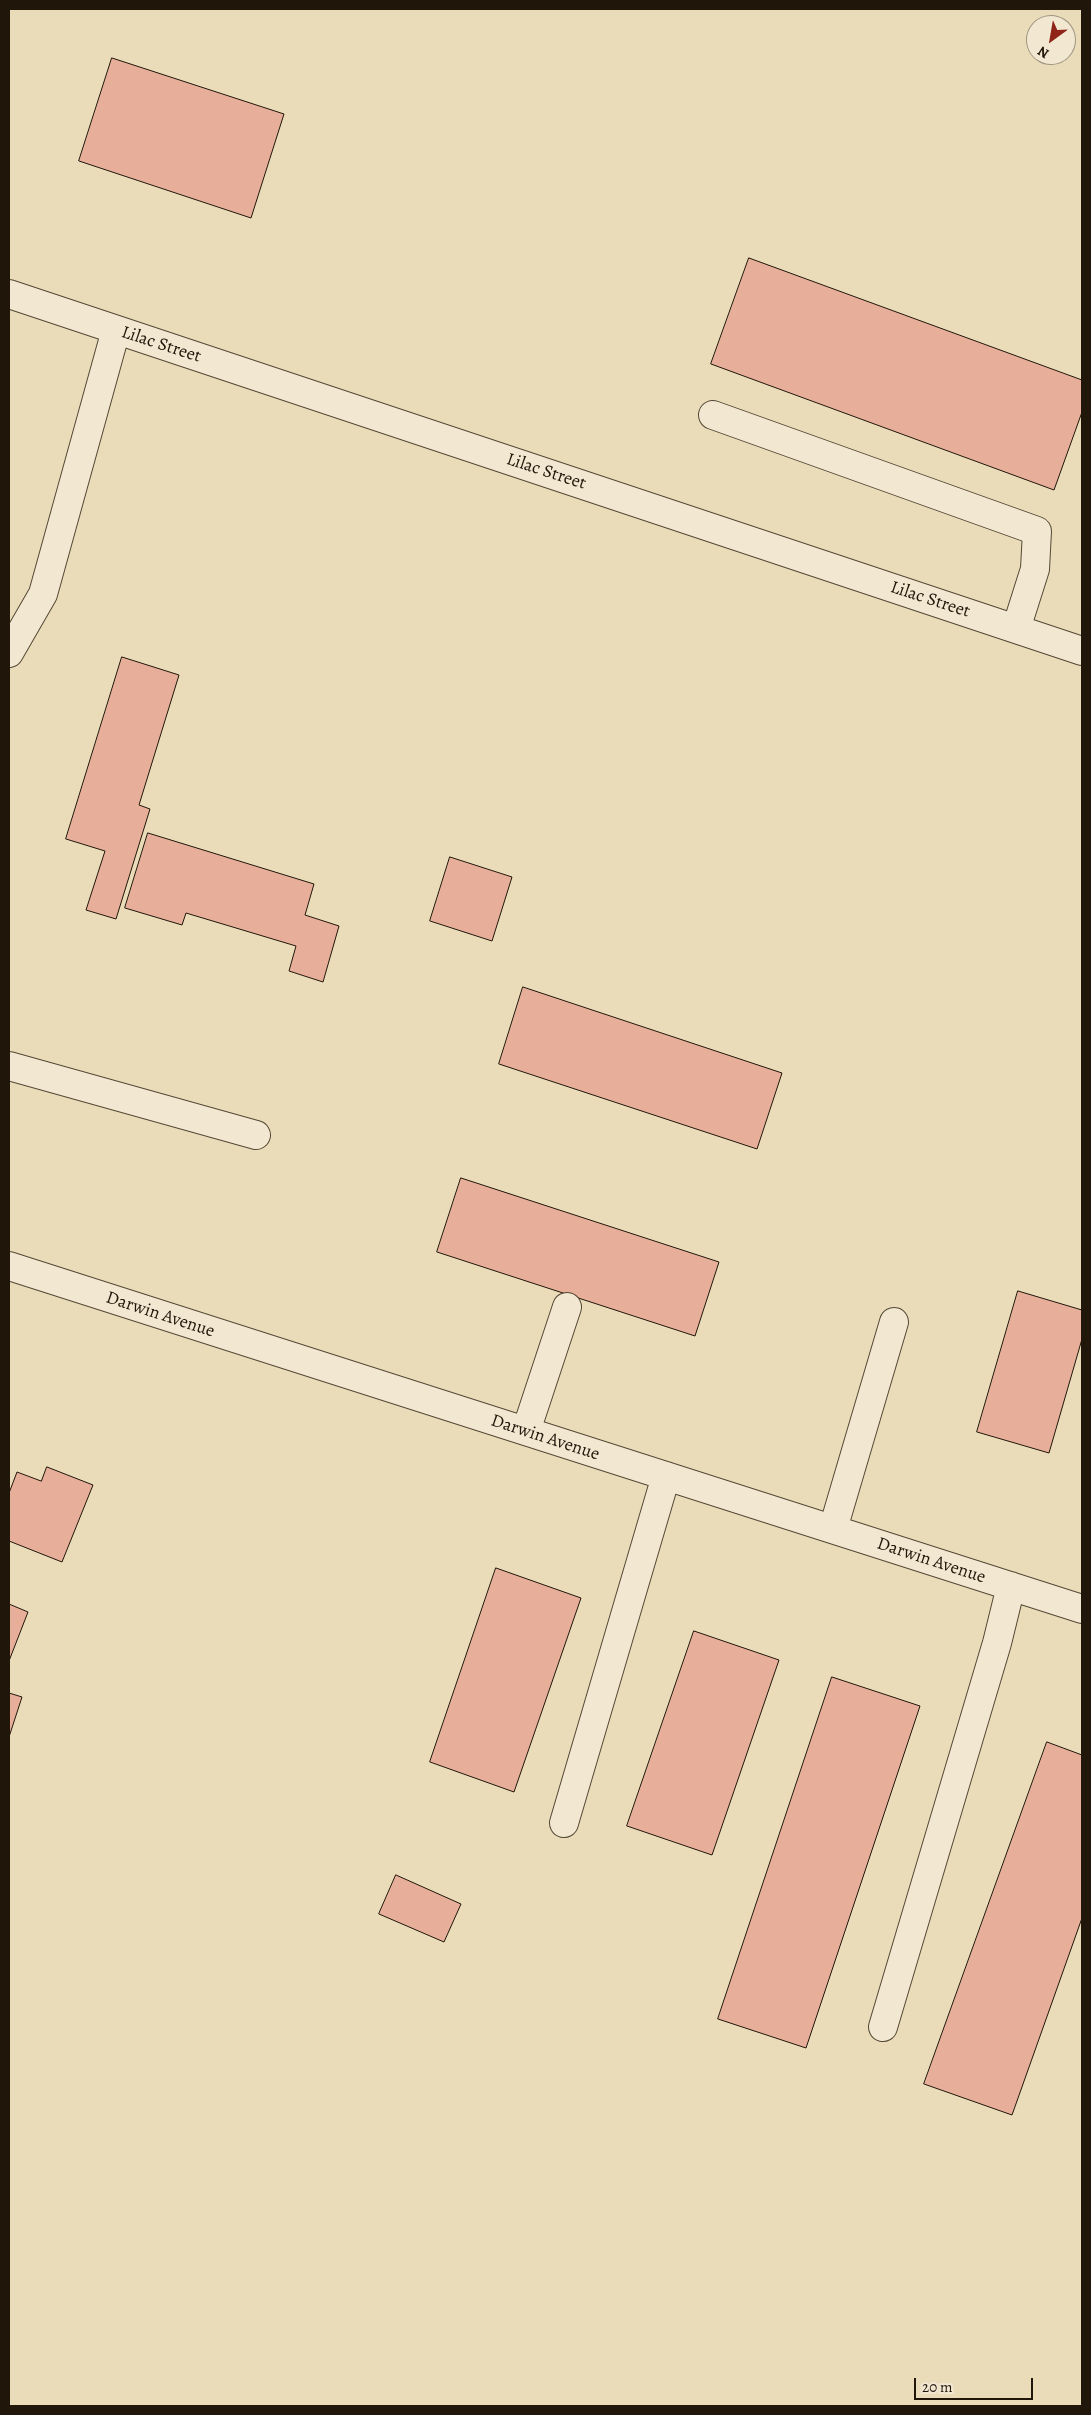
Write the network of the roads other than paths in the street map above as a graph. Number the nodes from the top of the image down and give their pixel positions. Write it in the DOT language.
graph roads {
  1 [pos="9,294"];
  2 [pos="116,330"];
  3 [pos="713,415"];
  4 [pos="1016,629"];
  5 [pos="1082,651"];
  6 [pos="9,653"];
  7 [pos="9,1066"];
  8 [pos="256,1135"];
  9 [pos="9,1266"];
  10 [pos="567,1307"];
  11 [pos="894,1322"];
  12 [pos="526,1432"];
  13 [pos="666,1476"];
  14 [pos="833,1529"];
  15 [pos="1011,1586"];
  16 [pos="1082,1609"];
  17 [pos="564,1823"];
  18 [pos="883,2027"];
  1 -- 2 [label="street, Lilac Street"];
  2 -- 4 [label="street, Lilac Street"];
  2 -- 6 [label="street"];
  3 -- 4 [label="street"];
  4 -- 5 [label="street, Lilac Street"];
  7 -- 8 [label="street"];
  9 -- 12 [label="street, Darwin Avenue"];
  10 -- 12 [label="street"];
  11 -- 14 [label="street"];
  12 -- 13 [label="street, Darwin Avenue"];
  13 -- 14 [label="street, Darwin Avenue"];
  13 -- 17 [label="street"];
  14 -- 15 [label="street, Darwin Avenue"];
  15 -- 16 [label="street, Darwin Avenue"];
  15 -- 18 [label="street"];
}
